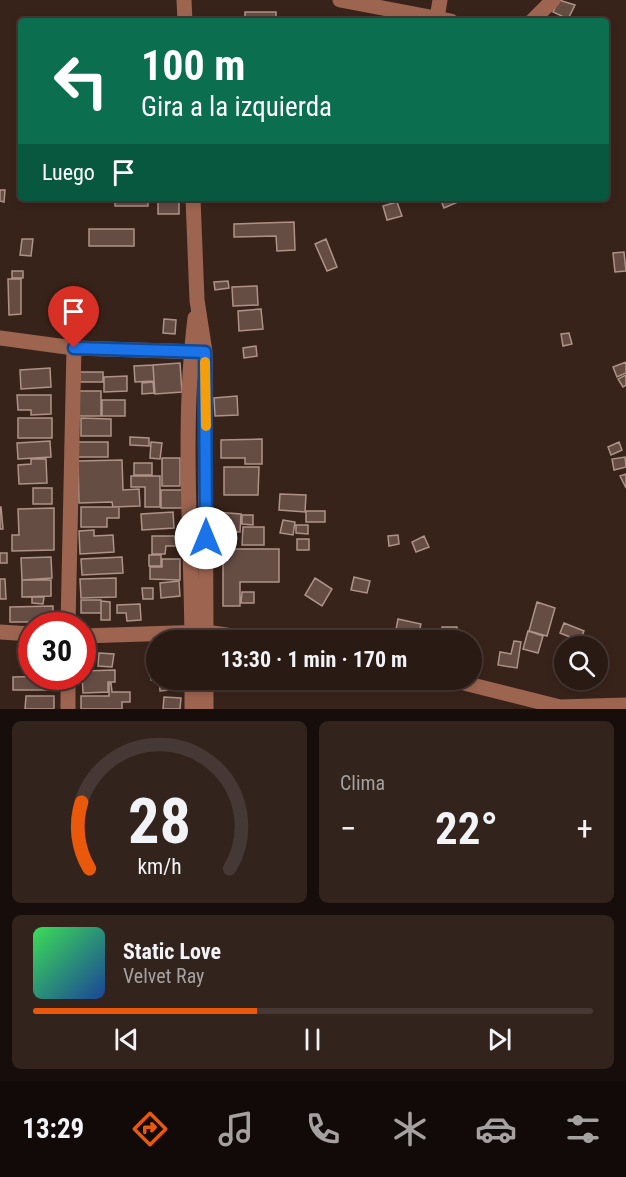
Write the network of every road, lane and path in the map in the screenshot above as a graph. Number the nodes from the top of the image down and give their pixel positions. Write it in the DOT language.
graph roads {
  1 [pos="184,0"];
  2 [pos="340,0"];
  3 [pos="346,0"];
  4 [pos="440,0"];
  5 [pos="553,0"];
  6 [pos="185,18"];
  7 [pos="434,18"];
  8 [pos="444,18"];
  9 [pos="535,18"];
  10 [pos="193,201"];
  11 [pos="0,338"];
  12 [pos="74,348"];
  13 [pos="198,352"];
  14 [pos="68,612"];
  15 [pos="199,630"];
  16 [pos="0,632"];
  17 [pos="18,633"];
  18 [pos="96,636"];
  19 [pos="146,636"];
  20 [pos="482,687"];
  21 [pos="68,690"];
  22 [pos="192,690"];
  23 [pos="206,690"];
  24 [pos="620,707"];
  25 [pos="68,709"];
  26 [pos="192,709"];
  27 [pos="206,709"];
  1 -- 6 [label="street"];
  2 -- 3 [label="street"];
  3 -- 7 [label="street"];
  4 -- 8 [label="street"];
  5 -- 9 [label="street"];
  10 -- 13 [label="street"];
  11 -- 12 [label="street"];
  12 -- 13 [label="street"];
  12 -- 14 [label="street"];
  13 -- 15 [label="street"];
  16 -- 17 [label="street"];
  18 -- 19 [label="street"];
  20 -- 24 [label="street"];
  21 -- 25 [label="street"];
  22 -- 26 [label="street"];
  23 -- 27 [label="street"];
}
